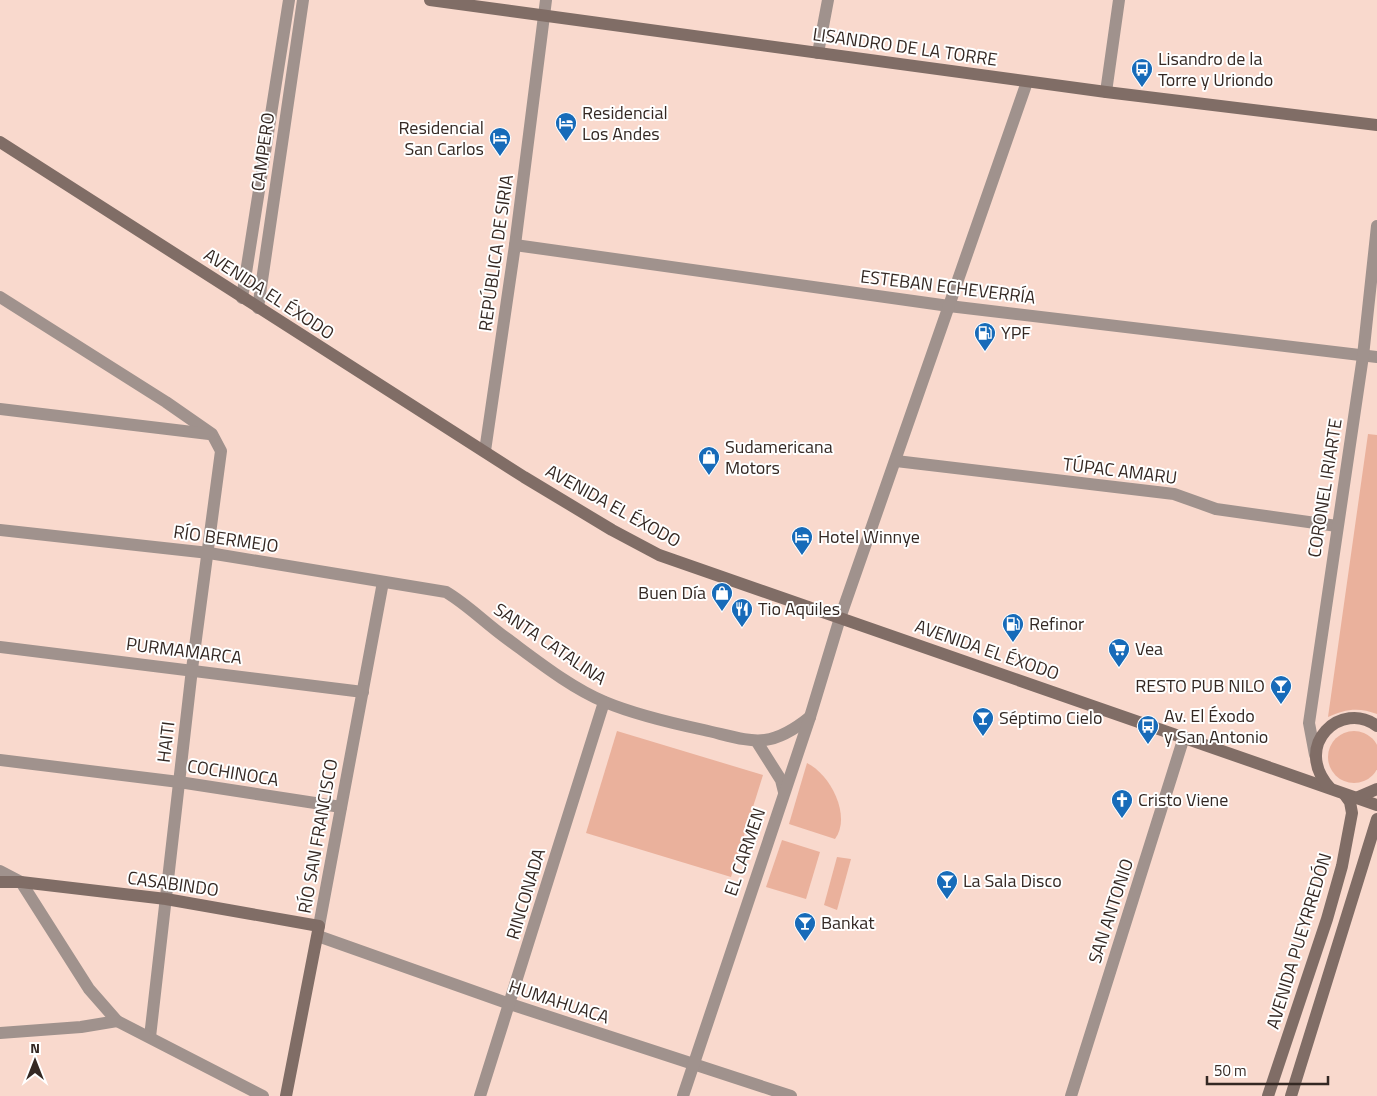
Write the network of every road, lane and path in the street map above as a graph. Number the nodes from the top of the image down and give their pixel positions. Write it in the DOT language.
graph roads {
  1 [pos="289,0"];
  2 [pos="303,0"];
  3 [pos="430,0"];
  4 [pos="546,0"];
  5 [pos="828,0"];
  6 [pos="1119,0"];
  7 [pos="544,17"];
  8 [pos="818,53"];
  9 [pos="1027,82"];
  10 [pos="1106,92"];
  11 [pos="1377,125"];
  12 [pos="0,142"];
  13 [pos="1377,226"];
  14 [pos="515,245"];
  15 [pos="0,297"];
  16 [pos="242,298"];
  17 [pos="949,306"];
  18 [pos="258,308"];
  19 [pos="1363,356"];
  20 [pos="1377,358"];
  21 [pos="0,410"];
  22 [pos="212,434"];
  23 [pos="485,451"];
  24 [pos="896,461"];
  25 [pos="1337,526"];
  26 [pos="0,530"];
  27 [pos="209,553"];
  28 [pos="383,582"];
  29 [pos="446,592"];
  30 [pos="840,618"];
  31 [pos="0,647"];
  32 [pos="192,669"];
  33 [pos="362,692"];
  34 [pos="604,702"];
  35 [pos="810,717"];
  36 [pos="1377,726"];
  37 [pos="1184,737"];
  38 [pos="757,742"];
  39 [pos="1315,756"];
  40 [pos="0,760"];
  41 [pos="179,782"];
  42 [pos="1330,788"];
  43 [pos="1377,789"];
  44 [pos="784,792"];
  45 [pos="1351,796"];
  46 [pos="1377,805"];
  47 [pos="341,807"];
  48 [pos="1377,819"];
  49 [pos="0,871"];
  50 [pos="0,882"];
  51 [pos="21,882"];
  52 [pos="166,899"];
  53 [pos="319,931"];
  54 [pos="510,1004"];
  55 [pos="117,1020"];
  56 [pos="0,1033"];
  57 [pos="150,1037"];
  58 [pos="693,1063"];
  59 [pos="263,1096"];
  60 [pos="286,1096"];
  61 [pos="480,1096"];
  62 [pos="683,1096"];
  63 [pos="791,1096"];
  64 [pos="1071,1096"];
  65 [pos="1268,1096"];
  66 [pos="1291,1096"];
  1 -- 16 [label="street, CAMPERO"];
  2 -- 18 [label="street, CAMPERO"];
  3 -- 7 [label="main road, LISANDRO DE LA TORRE"];
  4 -- 7 [label="street, REPÚBLICA DE SIRIA"];
  5 -- 8 [label="street"];
  6 -- 10 [label="street"];
  7 -- 8 [label="main road, LISANDRO DE LA TORRE"];
  7 -- 14 [label="street, REPÚBLICA DE SIRIA"];
  8 -- 9 [label="main road, LISANDRO DE LA TORRE"];
  9 -- 10 [label="main road, LISANDRO DE LA TORRE"];
  9 -- 17 [label="street, EL CARMEN"];
  10 -- 11 [label="main road, LISANDRO DE LA TORRE"];
  12 -- 16 [label="main road, AVENIDA EL ÉXODO"];
  13 -- 19 [label="street, CORONEL IRIARTE"];
  14 -- 17 [label="street, ESTEBAN ECHEVERRÍA"];
  14 -- 23 [label="street, REPÚBLICA DE SIRIA"];
  15 -- 22 [label="street"];
  16 -- 18 [label="main road, AVENIDA EL ÉXODO"];
  17 -- 19 [label="street, ESTEBAN ECHEVERRÍA"];
  17 -- 24 [label="street, EL CARMEN"];
  18 -- 23 [label="main road, AVENIDA EL ÉXODO"];
  19 -- 20 [label="street, ESTEBAN ECHEVERRÍA"];
  19 -- 25 [label="street, CORONEL IRIARTE"];
  21 -- 22 [label="street"];
  22 -- 27 [label="street, HAITI"];
  23 -- 30 [label="main road, AVENIDA EL ÉXODO"];
  24 -- 25 [label="street, TÚPAC AMARU"];
  24 -- 30 [label="street, EL CARMEN"];
  25 -- 39 [label="street, CORONEL IRIARTE"];
  26 -- 27 [label="street, RÍO BERMEJO"];
  27 -- 28 [label="street, RÍO BERMEJO"];
  27 -- 32 [label="street, HAITI"];
  28 -- 29 [label="street, RÍO BERMEJO"];
  28 -- 33 [label="street, RÍO SAN FRANCISCO"];
  29 -- 34 [label="street, SANTA CATALINA"];
  30 -- 35 [label="street, EL CARMEN"];
  30 -- 37 [label="main road, AVENIDA EL ÉXODO"];
  31 -- 32 [label="street, PURMAMARCA"];
  32 -- 33 [label="street, PURMAMARCA"];
  32 -- 41 [label="street, HAITI"];
  33 -- 47 [label="street, RÍO SAN FRANCISCO"];
  34 -- 38 [label="street, SANTA CATALINA"];
  34 -- 54 [label="street, RINCONADA"];
  35 -- 38 [label="street, SANTA CATALINA"];
  35 -- 44 [label="street, EL CARMEN"];
  36 -- 39 [label="main road"];
  37 -- 42 [label="main road, AVENIDA EL ÉXODO"];
  37 -- 64 [label="street, SAN ANTONIO"];
  38 -- 44 [label="street"];
  39 -- 42 [label="main road"];
  40 -- 41 [label="street, COCHINOCA"];
  41 -- 47 [label="street, COCHINOCA"];
  41 -- 52 [label="street, HAITI"];
  42 -- 45 [label="main road, AVENIDA EL ÉXODO"];
  43 -- 45 [label="main road"];
  44 -- 58 [label="street, EL CARMEN"];
  45 -- 46 [label="main road"];
  45 -- 65 [label="main road, AVENIDA PUEYRREDÓN"];
  47 -- 53 [label="street, RÍO SAN FRANCISCO"];
  48 -- 66 [label="main road"];
  49 -- 51 [label="street, CASABINDO"];
  50 -- 51 [label="main road, CASABINDO"];
  51 -- 52 [label="main road, CASABINDO"];
  51 -- 55 [label="street"];
  52 -- 53 [label="main road, CASABINDO"];
  52 -- 57 [label="street, HAITI"];
  53 -- 54 [label="street, HUMAHUACA"];
  53 -- 60 [label="main road, RÍO SAN FRANCISCO"];
  54 -- 58 [label="street, HUMAHUACA"];
  54 -- 61 [label="street, RINCONADA"];
  55 -- 56 [label="street"];
  55 -- 57 [label="street"];
  57 -- 59 [label="street"];
  58 -- 62 [label="street, EL CARMEN"];
  58 -- 63 [label="street, HUMAHUACA"];
}
